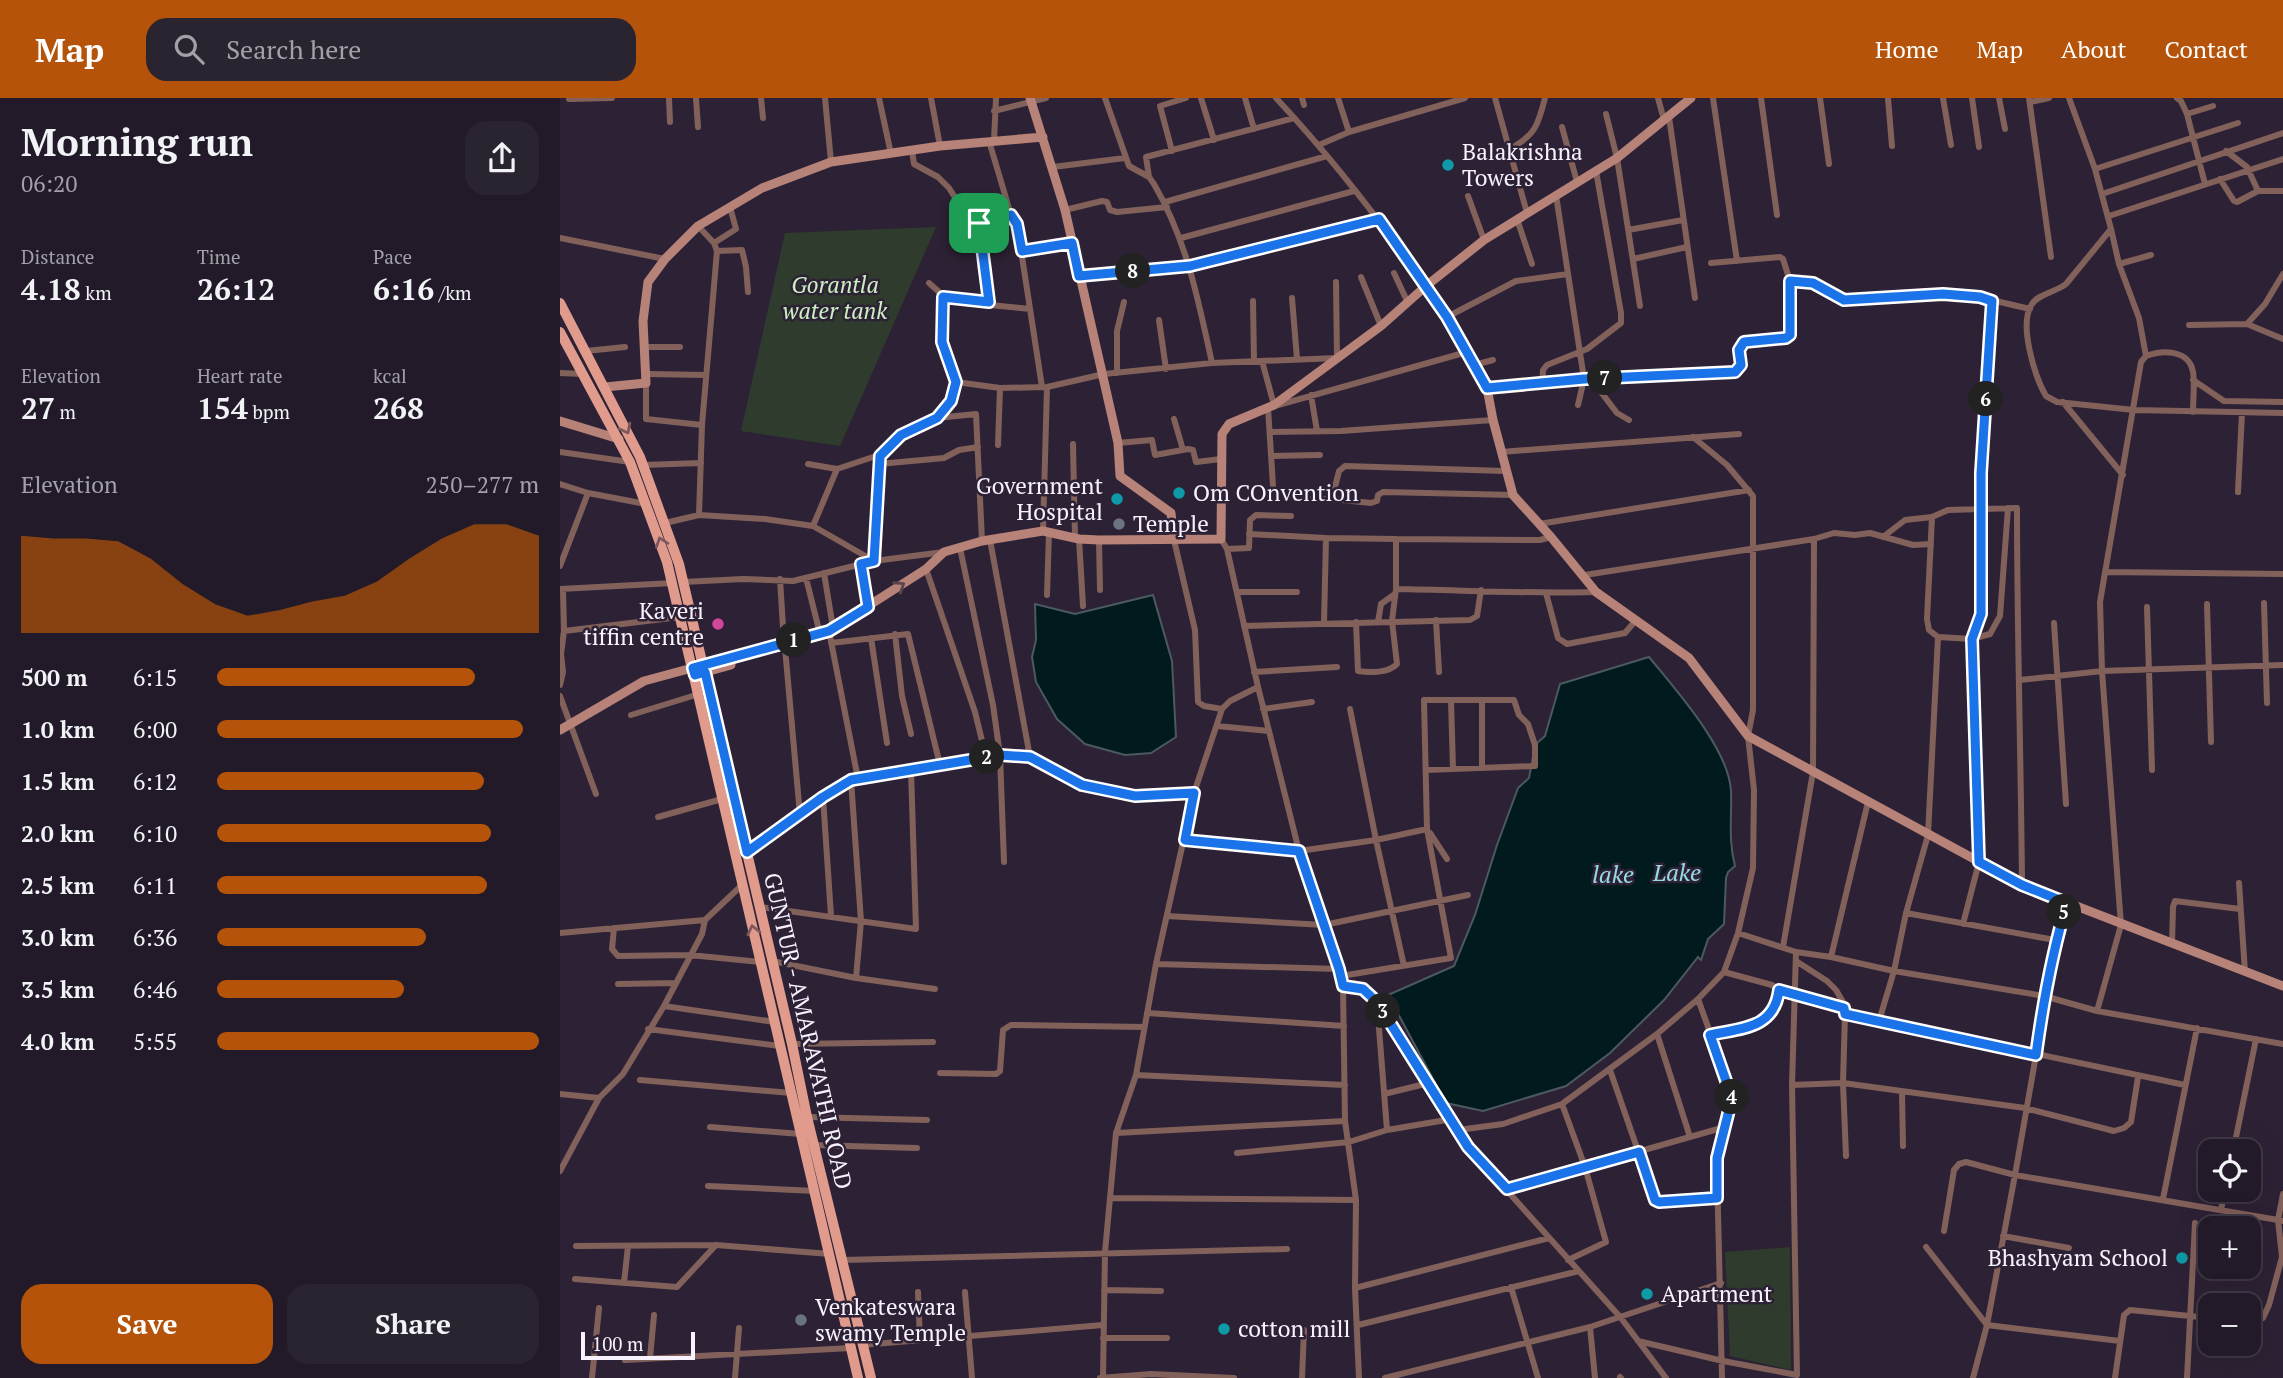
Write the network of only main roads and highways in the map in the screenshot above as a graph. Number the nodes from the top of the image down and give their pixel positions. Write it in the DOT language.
graph roads {
  1 [pos="560,303"];
  2 [pos="560,331"];
  3 [pos="678,582"];
  4 [pos="699,671"];
  5 [pos="857,1347"];
  6 [pos="858,1378"];
  7 [pos="871,1378"];
  1 -- 3 [label="main road, GUNTUR - AMARAVATHI ROAD, one-way"];
  3 -- 2 [label="main road, GUNTUR - AMARAVATHI ROAD, one-way"];
  3 -- 4 [label="main road, GUNTUR - AMARAVATHI ROAD"];
  3 -- 4 [label="main road, GUNTUR - AMARAVATHI ROAD"];
  4 -- 5 [label="main road, GUNTUR - AMARAVATHI ROAD"];
  5 -- 4 [label="main road, GUNTUR - AMARAVATHI ROAD, one-way"];
  5 -- 6 [label="main road, GUNTUR - AMARAVATHI ROAD"];
  5 -- 7 [label="main road, GUNTUR - AMARAVATHI ROAD"];
}
